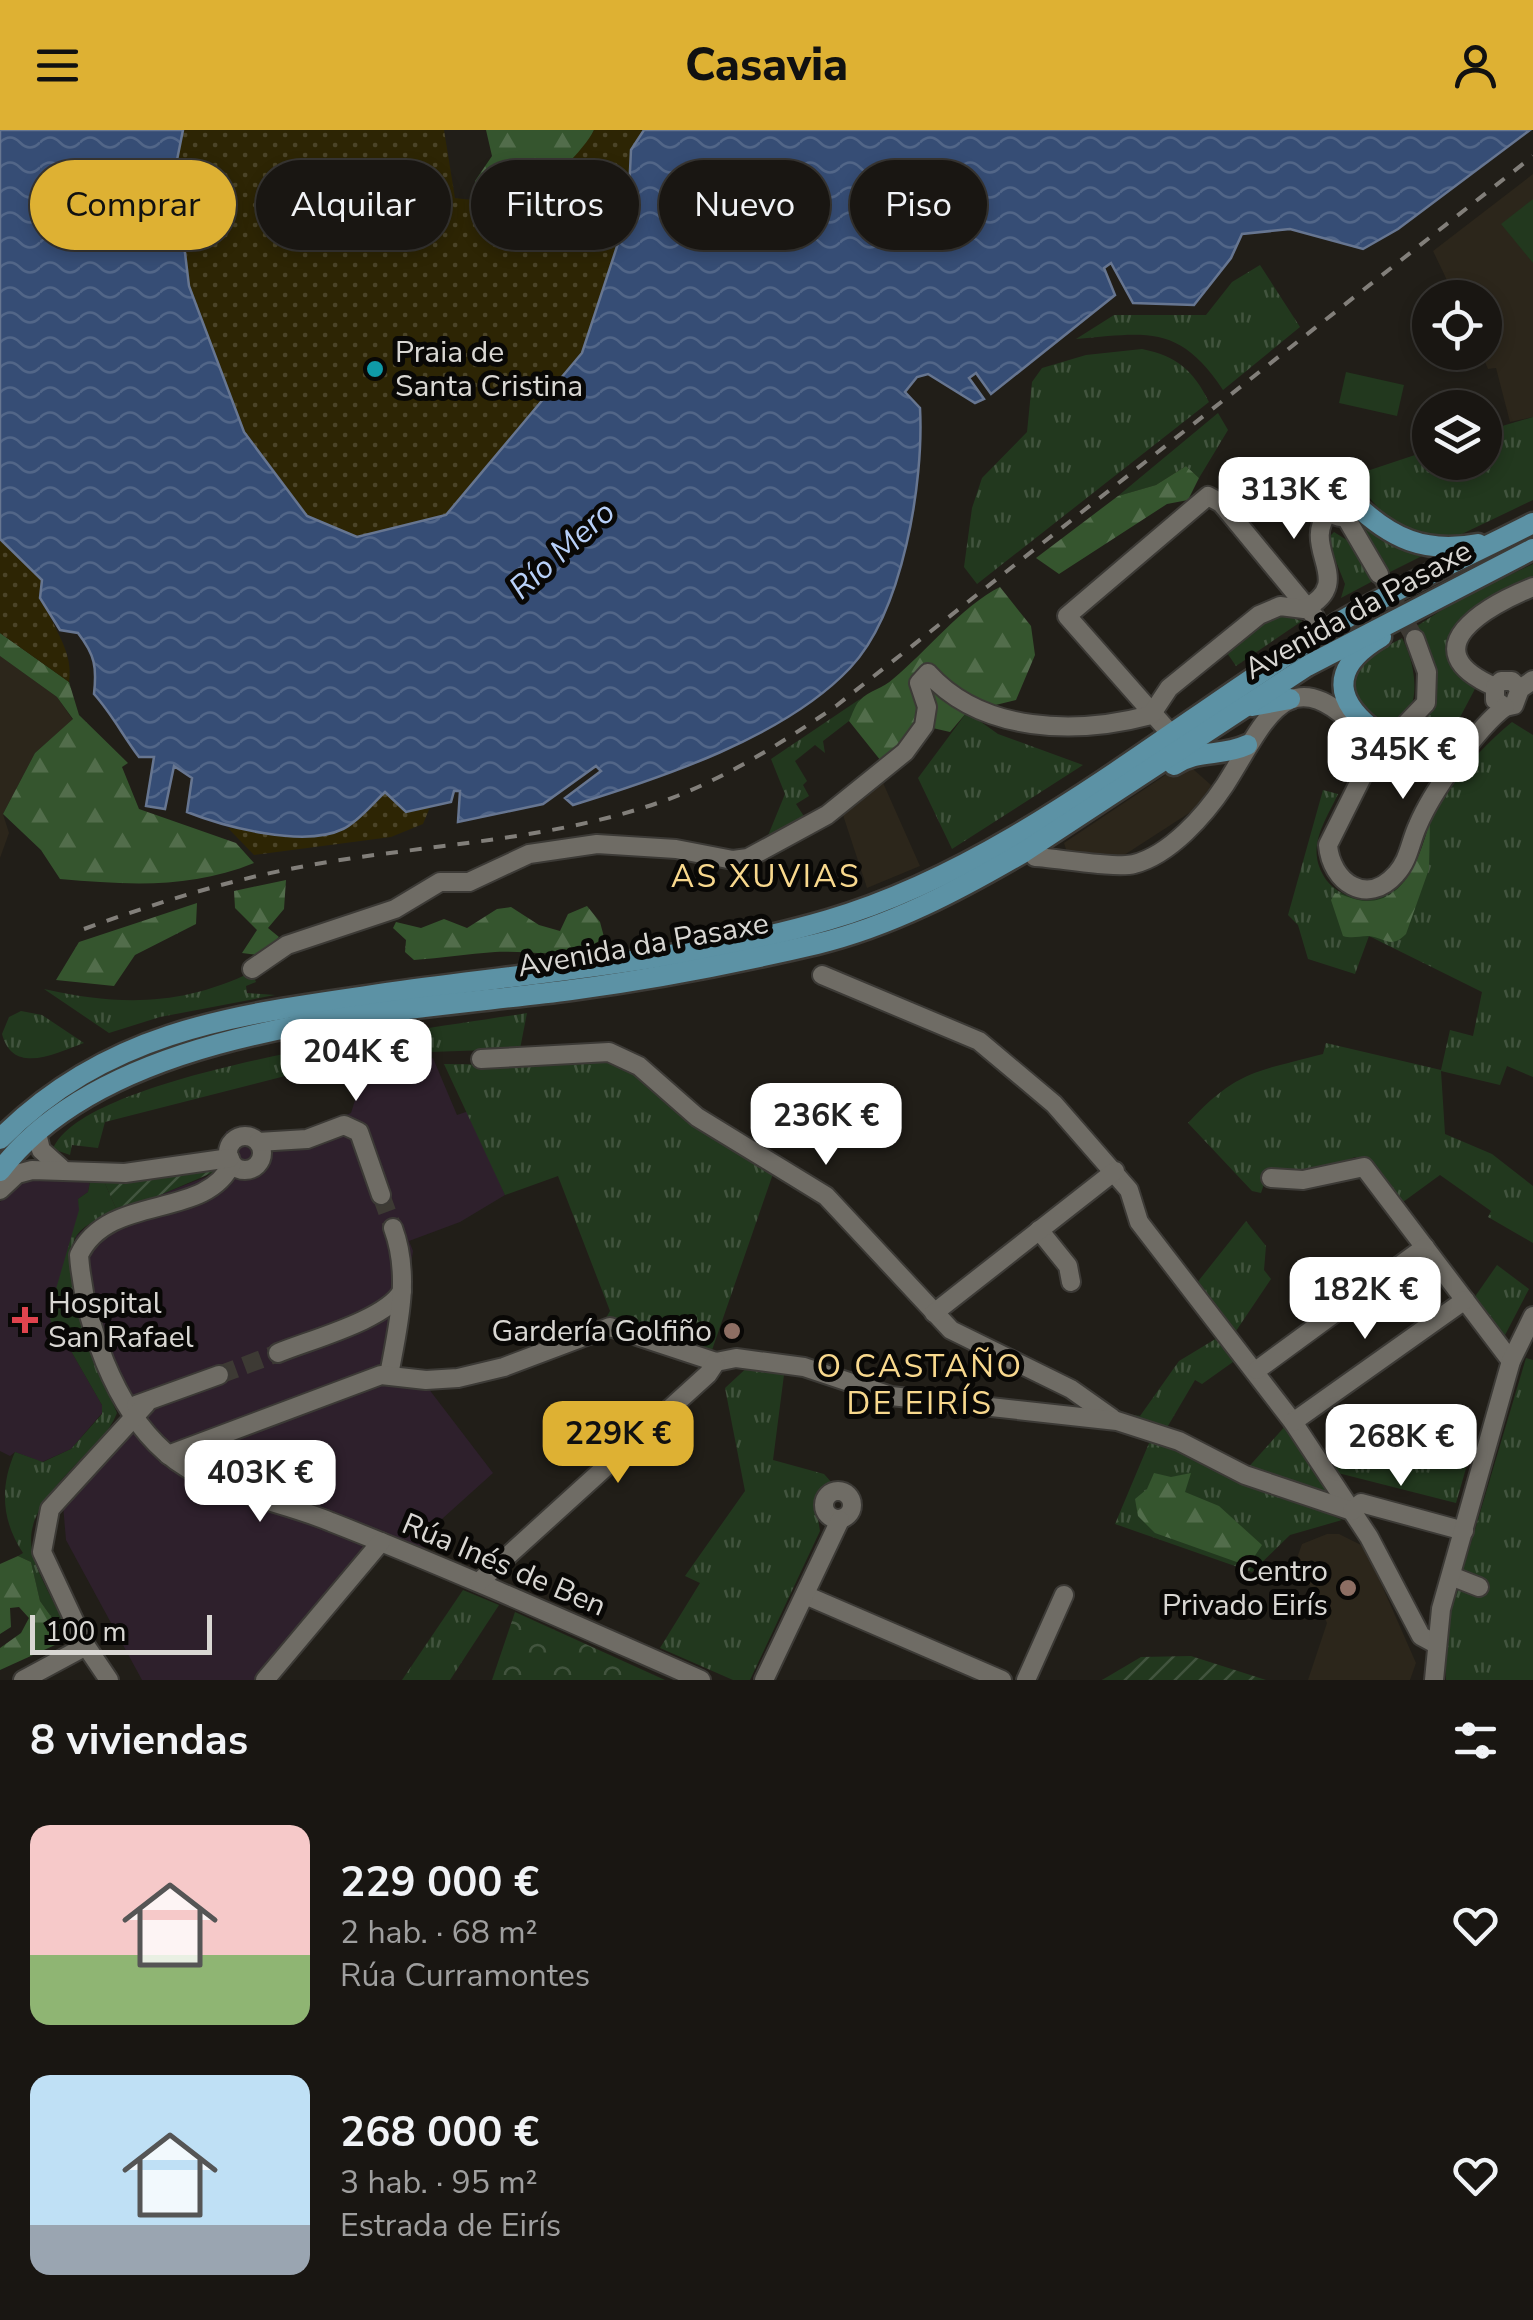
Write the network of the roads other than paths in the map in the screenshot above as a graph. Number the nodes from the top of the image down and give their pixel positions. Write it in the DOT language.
graph roads {
  1 [pos="1342,509"];
  2 [pos="1533,524"];
  3 [pos="1500,540"];
  4 [pos="1533,549"];
  5 [pos="1380,574"];
  6 [pos="1464,584"];
  7 [pos="1533,587"];
  8 [pos="1308,608"];
  9 [pos="1415,639"];
  10 [pos="1307,642"];
  11 [pos="1526,684"];
  12 [pos="1495,687"];
  13 [pos="1276,701"];
  14 [pos="1505,707"];
  15 [pos="1151,715"];
  16 [pos="1170,733"];
  17 [pos="1372,736"];
  18 [pos="1247,745"];
  19 [pos="1034,858"];
  20 [pos="723,964"];
  21 [pos="252,968"];
  22 [pos="822,975"];
  23 [pos="481,1059"];
  24 [pos="37,1133"];
  25 [pos="0,1139"];
  26 [pos="231,1161"];
  27 [pos="61,1168"];
  28 [pos="0,1171"];
  29 [pos="1115,1171"];
  30 [pos="1271,1178"];
  31 [pos="0,1190"];
  32 [pos="381,1196"];
  33 [pos="394,1228"];
  34 [pos="1039,1230"];
  35 [pos="1425,1247"];
  36 [pos="1071,1282"];
  37 [pos="402,1291"];
  38 [pos="1465,1300"];
  39 [pos="934,1314"];
  40 [pos="1533,1316"];
  41 [pos="278,1353"];
  42 [pos="1512,1361"];
  43 [pos="716,1362"];
  44 [pos="1257,1370"];
  45 [pos="219,1375"];
  46 [pos="389,1375"];
  47 [pos="135,1409"];
  48 [pos="1116,1421"];
  49 [pos="1293,1422"];
  50 [pos="168,1455"];
  51 [pos="1352,1511"];
  52 [pos="840,1520"];
  53 [pos="1464,1531"];
  54 [pos="381,1542"];
  55 [pos="1451,1576"];
  56 [pos="478,1582"];
  57 [pos="1479,1586"];
  58 [pos="804,1594"];
  59 [pos="1064,1595"];
  60 [pos="1434,1643"];
  61 [pos="86,1646"];
  62 [pos="22,1680"];
  63 [pos="109,1680"];
  64 [pos="266,1680"];
  65 [pos="701,1680"];
  66 [pos="764,1680"];
  67 [pos="1002,1680"];
  68 [pos="1026,1680"];
  69 [pos="1434,1680"];
  1 -- 3 [label="main road"];
  1 -- 5 [label="street, Avenida da Pasaxe"];
  1 -- 8 [label="street"];
  2 -- 3 [label="main road, Avenida da Pasaxe"];
  3 -- 10 [label="main road, Avenida da Pasaxe"];
  4 -- 6 [label="main road, Avenida da Pasaxe"];
  6 -- 13 [label="main road, Avenida da Pasaxe"];
  6 -- 17 [label="main road"];
  7 -- 12 [label="street"];
  8 -- 10 [label="street, Avenida da Pasaxe"];
  8 -- 15 [label="street"];
  8 -- 15 [label="street"];
  9 -- 17 [label="street, Avenida da Pasaxe"];
  10 -- 16 [label="main road, Avenida da Pasaxe"];
  11 -- 12 [label="street"];
  11 -- 14 [label="street"];
  12 -- 14 [label="street"];
  13 -- 17 [label="street, Avenida da Pasaxe"];
  13 -- 18 [label="street, Avenida da Pasaxe"];
  13 -- 20 [label="main road, Avenida da Pasaxe"];
  14 -- 17 [label="street"];
  15 -- 16 [label="street"];
  15 -- 21 [label="street"];
  16 -- 25 [label="main road, Avenida da Pasaxe"];
  18 -- 19 [label="main road"];
  18 -- 19 [label="street, Avenida da Pasaxe"];
  19 -- 20 [label="main road"];
  20 -- 24 [label="main road, Avenida da Pasaxe"];
  22 -- 29 [label="street"];
  23 -- 39 [label="street"];
  24 -- 27 [label="street"];
  24 -- 28 [label="main road, Avenida da Pasaxe"];
  26 -- 27 [label="street"];
  26 -- 32 [label="street"];
  26 -- 47 [label="street"];
  27 -- 31 [label="street"];
  29 -- 34 [label="street"];
  29 -- 44 [label="street"];
  30 -- 35 [label="street"];
  33 -- 37 [label="street"];
  34 -- 36 [label="street"];
  34 -- 39 [label="street"];
  35 -- 38 [label="street"];
  35 -- 44 [label="street"];
  37 -- 41 [label="street"];
  37 -- 46 [label="street"];
  38 -- 42 [label="street"];
  38 -- 49 [label="street"];
  39 -- 48 [label="street"];
  40 -- 42 [label="street"];
  42 -- 53 [label="street"];
  43 -- 46 [label="street"];
  43 -- 48 [label="street"];
  43 -- 56 [label="street"];
  44 -- 49 [label="street"];
  45 -- 47 [label="street"];
  46 -- 50 [label="street"];
  47 -- 50 [label="street, Rúa Inés de Ben"];
  47 -- 61 [label="street"];
  48 -- 51 [label="street"];
  49 -- 51 [label="street"];
  50 -- 54 [label="street, Rúa Inés de Ben"];
  51 -- 53 [label="street"];
  51 -- 60 [label="street"];
  52 -- 58 [label="street"];
  53 -- 55 [label="street"];
  54 -- 56 [label="street, Rúa Inés de Ben"];
  54 -- 64 [label="street"];
  55 -- 57 [label="street"];
  55 -- 60 [label="street"];
  56 -- 65 [label="street, Rúa Inés de Ben"];
  58 -- 66 [label="street"];
  58 -- 67 [label="street"];
  59 -- 68 [label="street"];
  60 -- 69 [label="street"];
  61 -- 62 [label="street"];
  61 -- 63 [label="street"];
}
